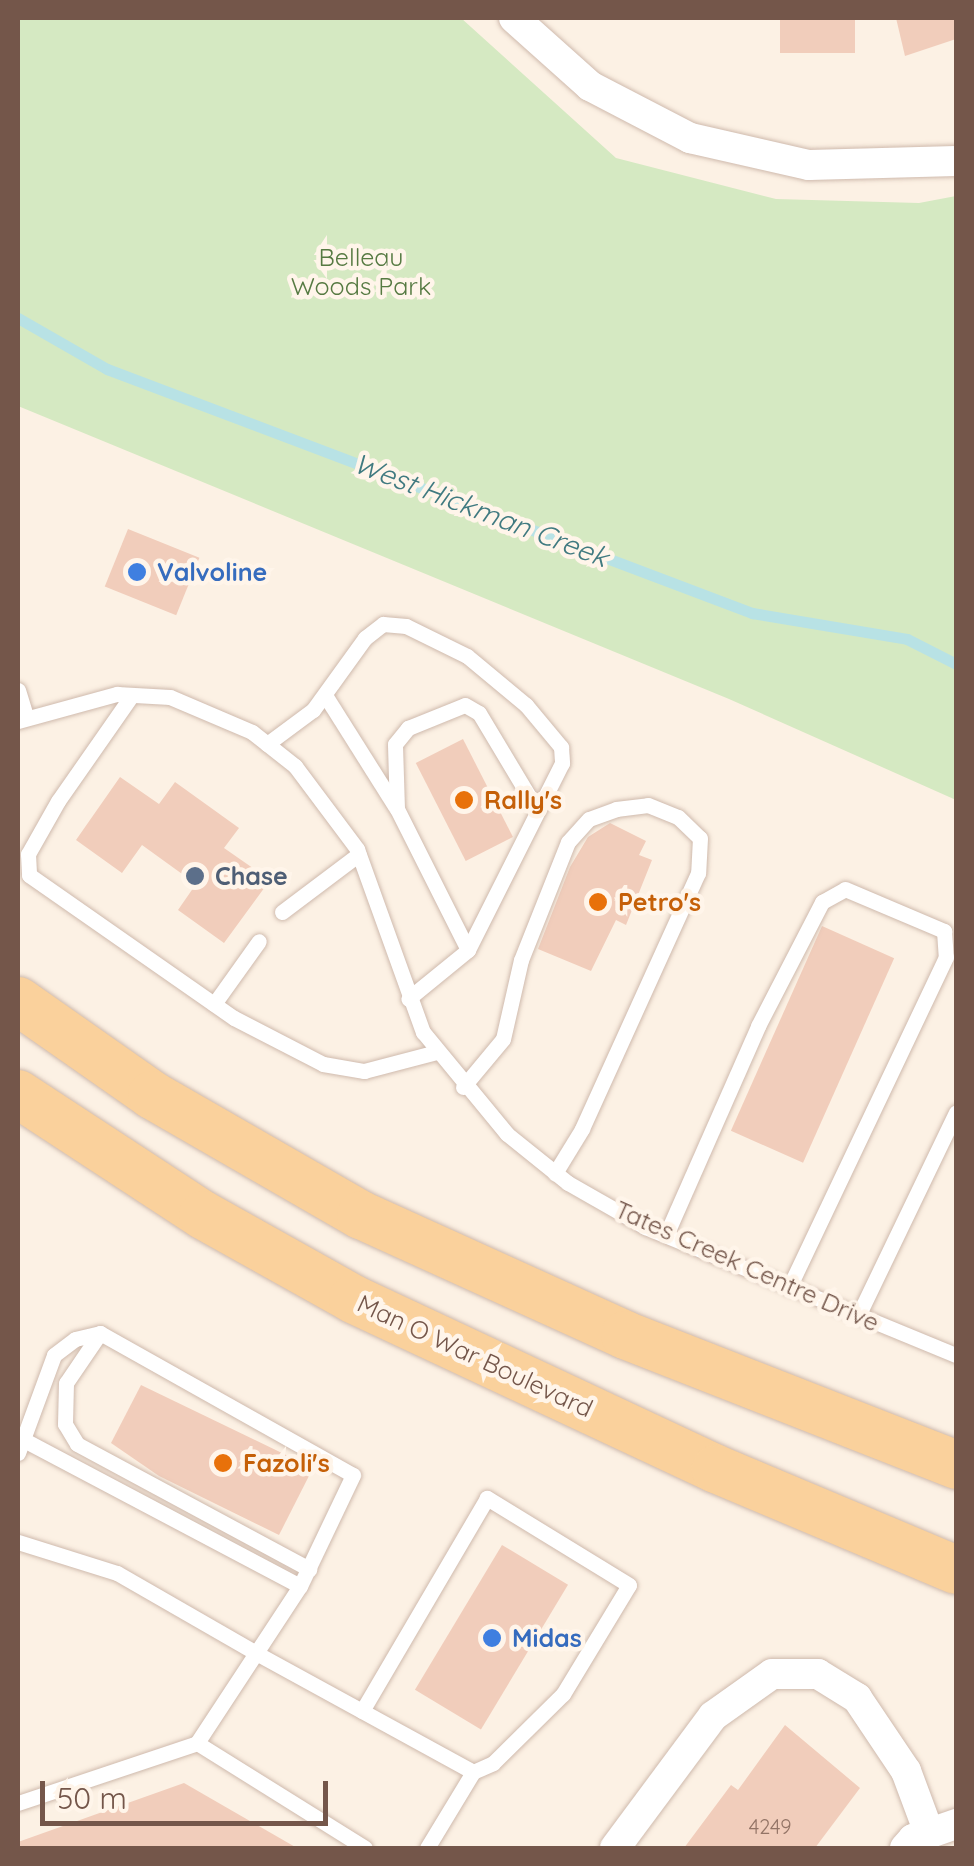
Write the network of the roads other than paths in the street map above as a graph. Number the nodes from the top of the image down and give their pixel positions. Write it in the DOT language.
graph roads {
  1 [pos="514,18"];
  2 [pos="956,161"];
  3 [pos="18,690"];
  4 [pos="132,696"];
  5 [pos="326,696"];
  6 [pos="22,719"];
  7 [pos="267,744"];
  8 [pos="397,809"];
  9 [pos="537,810"];
  10 [pos="359,854"];
  11 [pos="282,912"];
  12 [pos="260,941"];
  13 [pos="468,950"];
  14 [pos="408,999"];
  15 [pos="18,1001"];
  16 [pos="214,1004"];
  17 [pos="437,1052"];
  18 [pos="463,1087"];
  19 [pos="18,1094"];
  20 [pos="956,1112"];
  21 [pos="555,1173"];
  22 [pos="666,1236"];
  23 [pos="789,1288"];
  24 [pos="858,1316"];
  25 [pos="100,1333"];
  26 [pos="956,1355"];
  27 [pos="21,1446"];
  28 [pos="956,1465"];
  29 [pos="18,1542"];
  30 [pos="309,1569"];
  31 [pos="956,1570"];
  32 [pos="300,1586"];
  33 [pos="256,1653"];
  34 [pos="362,1711"];
  35 [pos="197,1744"];
  36 [pos="473,1772"];
  37 [pos="18,1803"];
  38 [pos="930,1835"];
  39 [pos="366,1848"];
  40 [pos="427,1848"];
  41 [pos="616,1848"];
  1 -- 2 [label="street"];
  3 -- 6 [label="lane"];
  4 -- 6 [label="lane, Tates Creek Centre Drive"];
  4 -- 7 [label="lane, Tates Creek Centre Drive"];
  4 -- 16 [label="lane"];
  5 -- 7 [label="lane"];
  5 -- 8 [label="lane"];
  5 -- 9 [label="lane"];
  7 -- 10 [label="lane, Tates Creek Centre Drive"];
  8 -- 9 [label="lane"];
  8 -- 13 [label="lane"];
  9 -- 13 [label="lane"];
  10 -- 11 [label="lane"];
  10 -- 14 [label="lane, Tates Creek Centre Drive"];
  12 -- 16 [label="lane"];
  13 -- 14 [label="lane"];
  14 -- 17 [label="lane, Tates Creek Centre Drive"];
  15 -- 28 [label="main road"];
  16 -- 17 [label="lane"];
  17 -- 18 [label="lane, Tates Creek Centre Drive"];
  18 -- 21 [label="lane, Tates Creek Centre Drive"];
  18 -- 21 [label="lane"];
  19 -- 31 [label="main road, Man O War Boulevard"];
  20 -- 24 [label="lane"];
  21 -- 22 [label="lane, Tates Creek Centre Drive"];
  22 -- 23 [label="lane, Tates Creek Centre Drive"];
  22 -- 23 [label="lane"];
  23 -- 24 [label="lane, Tates Creek Centre Drive"];
  24 -- 26 [label="lane, Tates Creek Centre Drive"];
  25 -- 27 [label="lane"];
  25 -- 30 [label="lane"];
  25 -- 30 [label="lane"];
  27 -- 32 [label="lane"];
  29 -- 33 [label="lane"];
  30 -- 32 [label="lane"];
  32 -- 33 [label="lane"];
  33 -- 34 [label="lane"];
  33 -- 35 [label="lane"];
  34 -- 36 [label="lane"];
  34 -- 36 [label="lane"];
  35 -- 37 [label="lane"];
  35 -- 39 [label="lane"];
  36 -- 40 [label="lane"];
  38 -- 41 [label="street"];
}
